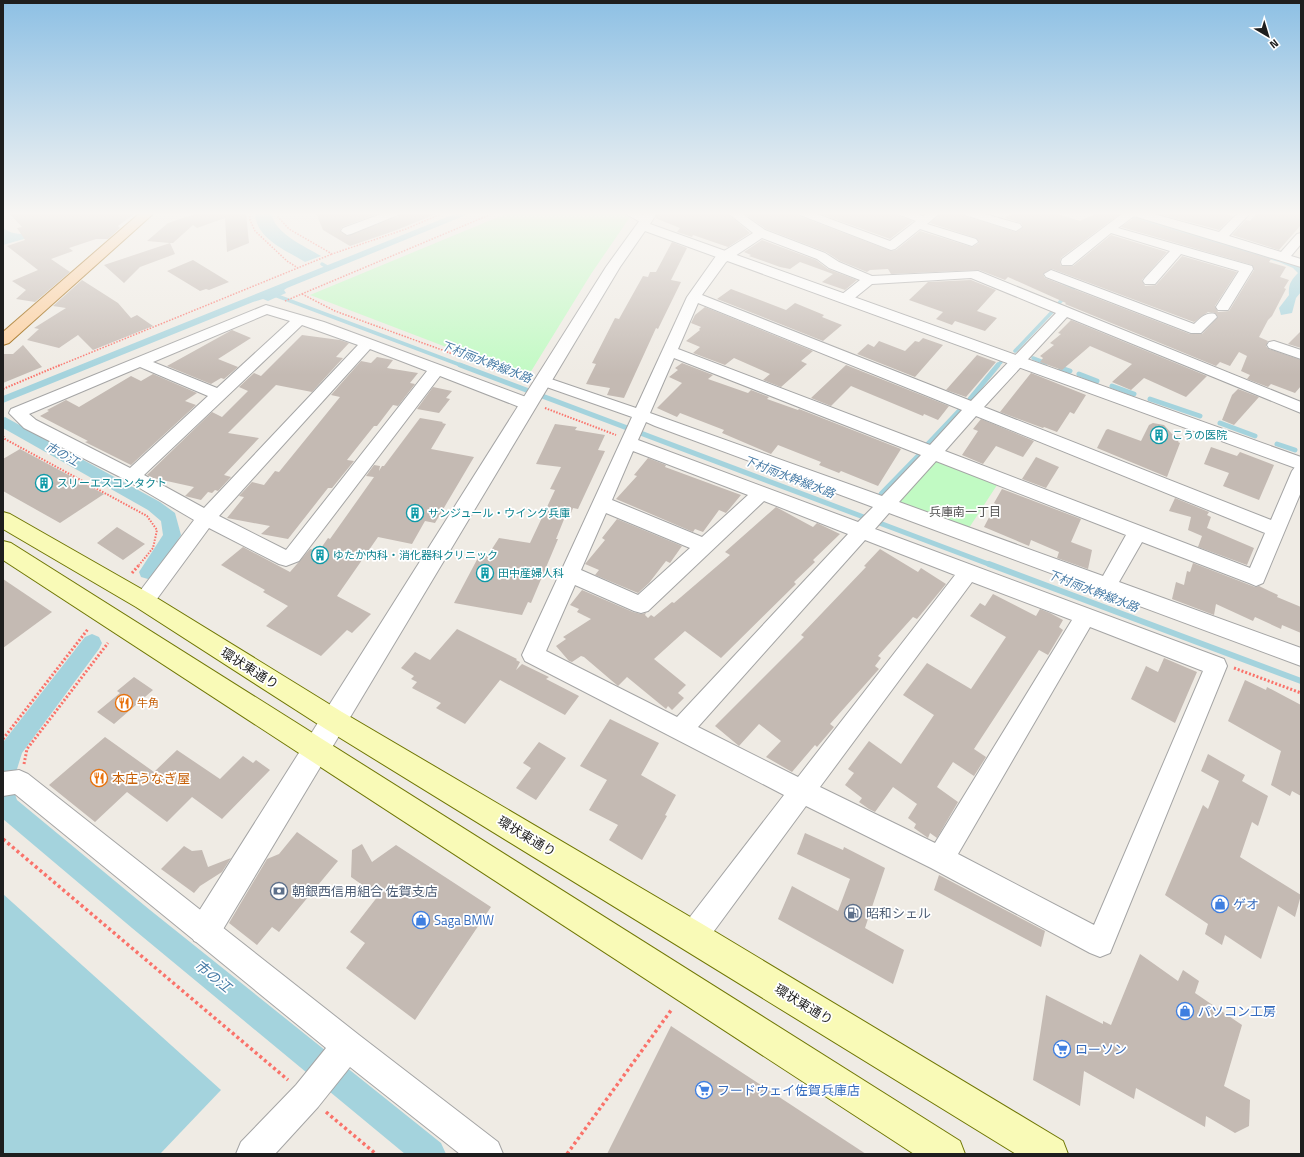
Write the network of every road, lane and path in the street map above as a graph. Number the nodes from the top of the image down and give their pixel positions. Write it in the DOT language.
graph roads {
  1 [pos="86,267"];
  2 [pos="365,267"];
  3 [pos="613,267"];
  4 [pos="715,267"];
  5 [pos="760,267"];
  6 [pos="839,267"];
  7 [pos="1162,267"];
  8 [pos="1240,267"];
  9 [pos="298,268"];
  10 [pos="1051,274"];
  11 [pos="869,280"];
  12 [pos="1150,281"];
  13 [pos="694,297"];
  14 [pos="846,298"];
  15 [pos="1222,307"];
  16 [pos="1065,311"];
  17 [pos="1210,317"];
  18 [pos="299,320"];
  19 [pos="1130,321"];
  20 [pos="3,340"];
  21 [pos="368,343"];
  22 [pos="1274,345"];
  23 [pos="670,351"];
  24 [pos="1301,355"];
  25 [pos="1017,361"];
  26 [pos="140,362"];
  27 [pos="438,369"];
  28 [pos="3,389"];
  29 [pos="536,393"];
  30 [pos="218,395"];
  31 [pos="974,408"];
  32 [pos="1301,408"];
  33 [pos="639,419"];
  34 [pos="3,436"];
  35 [pos="629,441"];
  36 [pos="933,452"];
  37 [pos="1301,464"];
  38 [pos="1301,471"];
  39 [pos="132,476"];
  40 [pos="761,493"];
  41 [pos="601,503"];
  42 [pos="883,508"];
  43 [pos="206,518"];
  44 [pos="3,519"];
  45 [pos="864,528"];
  46 [pos="1277,530"];
  47 [pos="1138,532"];
  48 [pos="705,546"];
  49 [pos="3,549"];
  50 [pos="969,571"];
  51 [pos="132,573"];
  52 [pos="568,573"];
  53 [pos="1108,586"];
  54 [pos="144,601"];
  55 [pos="1085,616"];
  56 [pos="88,629"];
  57 [pos="108,643"];
  58 [pos="1301,657"];
  59 [pos="1216,666"];
  60 [pos="1301,694"];
  61 [pos="333,720"];
  62 [pos="681,729"];
  63 [pos="3,739"];
  64 [pos="315,750"];
  65 [pos="11,783"];
  66 [pos="803,792"];
  67 [pos="3,839"];
  68 [pos="940,859"];
  69 [pos="205,930"];
  70 [pos="693,936"];
  71 [pos="672,1009"];
  72 [pos="348,1046"];
  73 [pos="307,1096"];
  74 [pos="253,1154"];
  75 [pos="376,1154"];
  76 [pos="486,1154"];
  77 [pos="567,1154"];
  78 [pos="947,1154"];
  79 [pos="1050,1154"];
  1 -- 20 [label="main road"];
  2 -- 29 [label="path"];
  3 -- 29 [label="street"];
  4 -- 13 [label="street"];
  5 -- 14 [label="street"];
  6 -- 11 [label="street"];
  7 -- 12 [label="street"];
  8 -- 15 [label="street"];
  9 -- 28 [label="path"];
  10 -- 19 [label="street"];
  11 -- 14 [label="street"];
  11 -- 16 [label="street"];
  13 -- 23 [label="street"];
  13 -- 31 [label="street"];
  14 -- 25 [label="street"];
  16 -- 19 [label="street"];
  16 -- 25 [label="street"];
  17 -- 19 [label="street"];
  18 -- 21 [label="street"];
  18 -- 26 [label="street"];
  18 -- 30 [label="street"];
  19 -- 32 [label="street"];
  21 -- 27 [label="street"];
  21 -- 43 [label="street"];
  22 -- 24 [label="street"];
  23 -- 33 [label="street"];
  23 -- 36 [label="street"];
  25 -- 31 [label="street"];
  25 -- 37 [label="street"];
  26 -- 30 [label="street"];
  26 -- 39 [label="street"];
  27 -- 29 [label="street"];
  27 -- 43 [label="street"];
  29 -- 33 [label="street"];
  29 -- 35 [label="path"];
  29 -- 61 [label="street"];
  30 -- 39 [label="street"];
  31 -- 36 [label="street"];
  31 -- 46 [label="street"];
  33 -- 35 [label="street"];
  33 -- 42 [label="street"];
  34 -- 51 [label="path"];
  35 -- 40 [label="street"];
  35 -- 41 [label="street"];
  36 -- 42 [label="street"];
  36 -- 47 [label="street"];
  38 -- 46 [label="street"];
  39 -- 43 [label="street"];
  40 -- 45 [label="street"];
  40 -- 48 [label="street"];
  41 -- 48 [label="street"];
  41 -- 52 [label="street"];
  42 -- 45 [label="street"];
  42 -- 53 [label="street"];
  43 -- 54 [label="street"];
  44 -- 54 [label="main road, 環状東通り"];
  45 -- 50 [label="street"];
  45 -- 62 [label="street"];
  46 -- 47 [label="street"];
  47 -- 53 [label="street"];
  48 -- 52 [label="street"];
  49 -- 64 [label="main road"];
  50 -- 55 [label="street"];
  50 -- 66 [label="street"];
  52 -- 62 [label="street"];
  53 -- 58 [label="street"];
  54 -- 61 [label="main road, 環状東通り"];
  55 -- 59 [label="street"];
  55 -- 68 [label="street"];
  56 -- 63 [label="path"];
  57 -- 65 [label="path"];
  59 -- 60 [label="path"];
  59 -- 68 [label="street"];
  61 -- 64 [label="street"];
  61 -- 70 [label="main road, 環状東通り"];
  62 -- 66 [label="street"];
  64 -- 69 [label="street"];
  64 -- 78 [label="main road"];
  65 -- 69 [label="street"];
  66 -- 68 [label="street"];
  66 -- 70 [label="street"];
  67 -- 73 [label="path"];
  69 -- 72 [label="street"];
  70 -- 79 [label="main road, 環状東通り"];
  71 -- 77 [label="path"];
  72 -- 73 [label="street"];
  72 -- 76 [label="street"];
  73 -- 74 [label="street"];
  73 -- 75 [label="path"];
}
